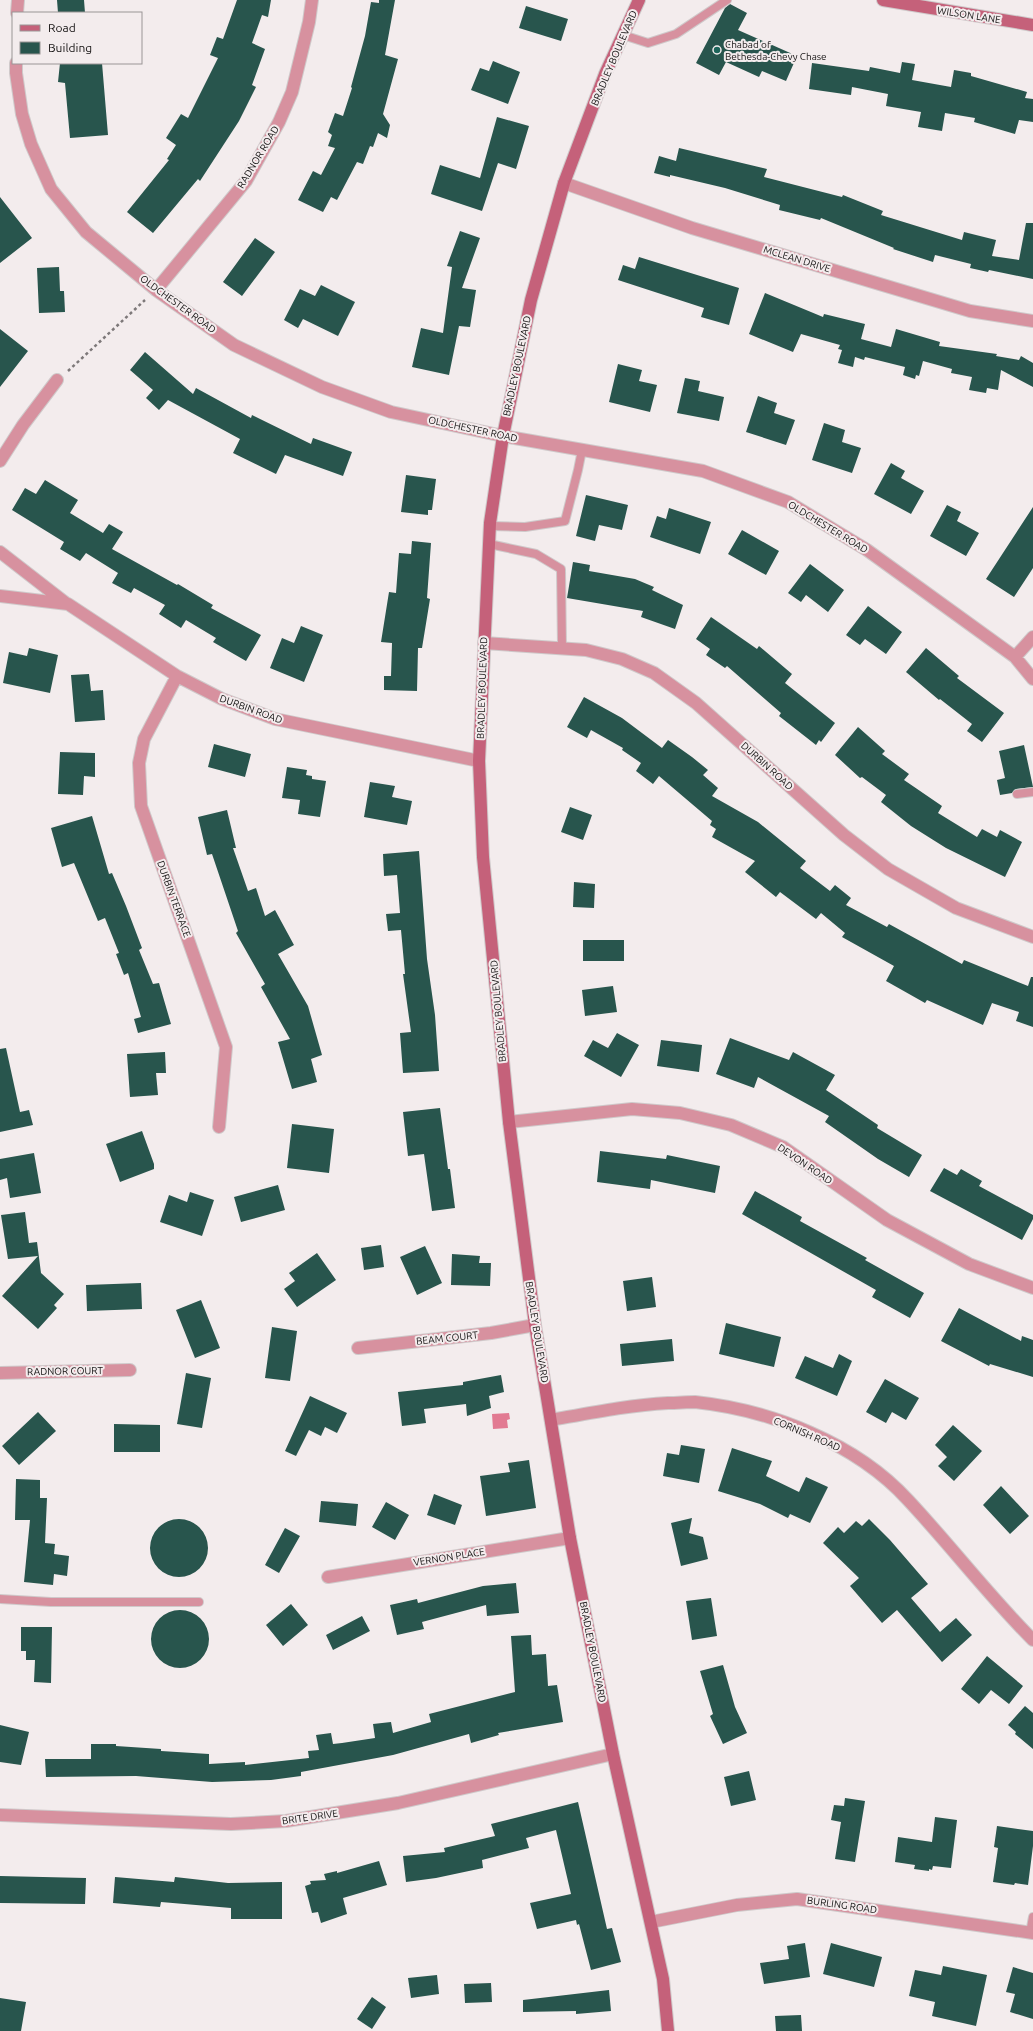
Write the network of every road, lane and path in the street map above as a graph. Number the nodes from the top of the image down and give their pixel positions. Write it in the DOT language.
graph roads {
  1 [pos="18,0"];
  2 [pos="312,0"];
  3 [pos="639,0"];
  4 [pos="727,0"];
  5 [pos="882,0"];
  6 [pos="18,12"];
  7 [pos="1032,22"];
  8 [pos="623,35"];
  9 [pos="16,64"];
  10 [pos="564,183"];
  11 [pos="156,290"];
  12 [pos="1033,321"];
  13 [pos="57,380"];
  14 [pos="503,436"];
  15 [pos="582,450"];
  16 [pos="0,461"];
  17 [pos="490,526"];
  18 [pos="489,544"];
  19 [pos="0,552"];
  20 [pos="0,596"];
  21 [pos="68,604"];
  22 [pos="1033,637"];
  23 [pos="484,643"];
  24 [pos="562,649"];
  25 [pos="1015,657"];
  26 [pos="177,676"];
  27 [pos="1033,679"];
  28 [pos="480,761"];
  29 [pos="1033,792"];
  30 [pos="1017,794"];
  31 [pos="1033,937"];
  32 [pos="509,1122"];
  33 [pos="219,1127"];
  34 [pos="1033,1288"];
  35 [pos="535,1326"];
  36 [pos="358,1348"];
  37 [pos="130,1370"];
  38 [pos="0,1373"];
  39 [pos="551,1420"];
  40 [pos="570,1538"];
  41 [pos="328,1576"];
  42 [pos="0,1599"];
  43 [pos="199,1602"];
  44 [pos="1033,1640"];
  45 [pos="613,1754"];
  46 [pos="0,1815"];
  47 [pos="1033,1917"];
  48 [pos="651,1922"];
  49 [pos="1032,1933"];
  50 [pos="668,2031"];
  1 -- 6 [label="street"];
  2 -- 11 [label="street, RADNOR ROAD"];
  3 -- 8 [label="main road, BRADLEY BOULEVARD"];
  4 -- 8 [label="lane"];
  5 -- 7 [label="main road, WILSON LANE"];
  8 -- 10 [label="main road, BRADLEY BOULEVARD"];
  9 -- 11 [label="street, OLDCHESTER ROAD"];
  10 -- 12 [label="street, MCLEAN DRIVE"];
  10 -- 14 [label="main road, BRADLEY BOULEVARD"];
  11 -- 13 [label="path"];
  11 -- 14 [label="street, OLDCHESTER ROAD"];
  13 -- 16 [label="street"];
  14 -- 15 [label="street, OLDCHESTER ROAD"];
  14 -- 17 [label="main road, BRADLEY BOULEVARD"];
  15 -- 17 [label="lane"];
  15 -- 25 [label="street, OLDCHESTER ROAD"];
  17 -- 18 [label="main road, BRADLEY BOULEVARD"];
  18 -- 23 [label="main road, BRADLEY BOULEVARD"];
  18 -- 24 [label="lane"];
  19 -- 21 [label="street, DURBIN ROAD"];
  20 -- 21 [label="street, DURBIN ROAD"];
  21 -- 26 [label="street, DURBIN ROAD"];
  22 -- 25 [label="street"];
  23 -- 24 [label="street, DURBIN ROAD"];
  23 -- 28 [label="main road, BRADLEY BOULEVARD"];
  24 -- 31 [label="street, DURBIN ROAD"];
  25 -- 27 [label="street, OLDCHESTER ROAD"];
  26 -- 28 [label="street, DURBIN ROAD"];
  26 -- 33 [label="street, DURBIN TERRACE"];
  28 -- 32 [label="main road, BRADLEY BOULEVARD"];
  29 -- 30 [label="lane"];
  32 -- 34 [label="street, DEVON ROAD"];
  32 -- 35 [label="main road, BRADLEY BOULEVARD"];
  35 -- 36 [label="street, BEAM COURT"];
  35 -- 39 [label="main road, BRADLEY BOULEVARD"];
  37 -- 38 [label="street, RADNOR COURT"];
  39 -- 40 [label="main road, BRADLEY BOULEVARD"];
  39 -- 44 [label="street, CORNISH ROAD"];
  40 -- 41 [label="street, VERNON PLACE"];
  40 -- 45 [label="main road, BRADLEY BOULEVARD"];
  42 -- 43 [label="lane"];
  45 -- 46 [label="street, BRITE DRIVE"];
  45 -- 48 [label="main road, BRADLEY BOULEVARD"];
  47 -- 49 [label="lane"];
  48 -- 49 [label="street, BURLING ROAD"];
  48 -- 50 [label="main road, BRADLEY BOULEVARD"];
}
